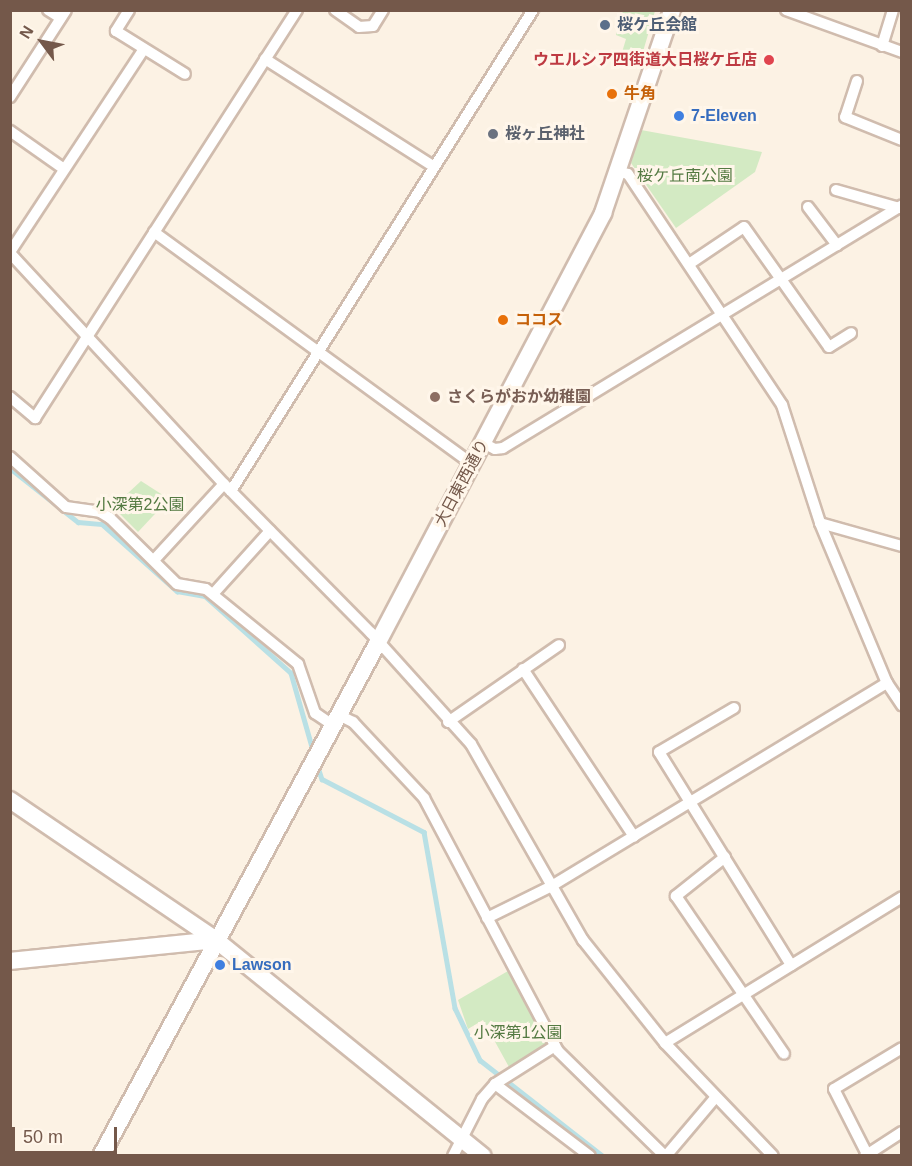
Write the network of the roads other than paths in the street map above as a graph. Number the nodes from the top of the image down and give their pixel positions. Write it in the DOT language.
graph roads {
  1 [pos="48,10"];
  2 [pos="129,10"];
  3 [pos="297,10"];
  4 [pos="335,10"];
  5 [pos="383,10"];
  6 [pos="533,10"];
  7 [pos="672,10"];
  8 [pos="786,10"];
  9 [pos="893,10"];
  10 [pos="64,14"];
  11 [pos="882,46"];
  12 [pos="144,49"];
  13 [pos="902,52"];
  14 [pos="266,59"];
  15 [pos="185,74"];
  16 [pos="857,81"];
  17 [pos="12,93"];
  18 [pos="10,131"];
  19 [pos="902,140"];
  20 [pos="433,166"];
  21 [pos="64,170"];
  22 [pos="620,172"];
  23 [pos="836,190"];
  24 [pos="900,206"];
  25 [pos="808,207"];
  26 [pos="154,232"];
  27 [pos="837,245"];
  28 [pos="10,253"];
  29 [pos="689,264"];
  30 [pos="782,278"];
  31 [pos="723,315"];
  32 [pos="851,333"];
  33 [pos="88,336"];
  34 [pos="318,353"];
  35 [pos="10,397"];
  36 [pos="483,443"];
  37 [pos="10,457"];
  38 [pos="472,464"];
  39 [pos="228,487"];
  40 [pos="820,523"];
  41 [pos="270,531"];
  42 [pos="902,546"];
  43 [pos="154,560"];
  44 [pos="213,594"];
  45 [pos="377,644"];
  46 [pos="559,645"];
  47 [pos="523,669"];
  48 [pos="887,683"];
  49 [pos="902,705"];
  50 [pos="734,708"];
  51 [pos="336,720"];
  52 [pos="448,722"];
  53 [pos="10,800"];
  54 [pos="691,803"];
  55 [pos="634,837"];
  56 [pos="724,857"];
  57 [pos="550,887"];
  58 [pos="902,897"];
  59 [pos="487,918"];
  60 [pos="216,940"];
  61 [pos="10,961"];
  62 [pos="792,965"];
  63 [pos="743,994"];
  64 [pos="664,1043"];
  65 [pos="555,1046"];
  66 [pos="901,1050"];
  67 [pos="784,1054"];
  68 [pos="495,1084"];
  69 [pos="715,1098"];
  70 [pos="902,1132"];
  71 [pos="461,1139"];
  72 [pos="101,1155"];
  73 [pos="453,1155"];
  74 [pos="483,1155"];
  75 [pos="590,1155"];
  76 [pos="666,1155"];
  77 [pos="773,1155"];
  78 [pos="866,1155"];
  1 -- 10 [label="street"];
  2 -- 12 [label="street"];
  3 -- 14 [label="street"];
  4 -- 5 [label="street"];
  6 -- 20 [label="street"];
  7 -- 22 [label="street, 大日東西通り"];
  8 -- 11 [label="street"];
  9 -- 11 [label="street"];
  10 -- 17 [label="street"];
  11 -- 13 [label="street"];
  12 -- 15 [label="street"];
  12 -- 21 [label="street"];
  14 -- 20 [label="street"];
  14 -- 26 [label="street"];
  16 -- 19 [label="street"];
  18 -- 21 [label="street"];
  20 -- 34 [label="street"];
  21 -- 28 [label="street"];
  22 -- 29 [label="street"];
  22 -- 36 [label="street, 大日東西通り"];
  23 -- 24 [label="street"];
  24 -- 27 [label="street"];
  25 -- 27 [label="street"];
  26 -- 33 [label="street"];
  26 -- 34 [label="street"];
  27 -- 30 [label="street"];
  28 -- 33 [label="street"];
  29 -- 30 [label="street"];
  29 -- 31 [label="street"];
  30 -- 31 [label="street"];
  30 -- 32 [label="street"];
  31 -- 36 [label="street"];
  31 -- 40 [label="street"];
  33 -- 35 [label="street"];
  33 -- 39 [label="street"];
  34 -- 38 [label="street"];
  34 -- 39 [label="street"];
  36 -- 38 [label="street, 大日東西通り"];
  37 -- 43 [label="street"];
  38 -- 45 [label="street, 大日東西通り"];
  39 -- 41 [label="street"];
  39 -- 43 [label="street"];
  40 -- 42 [label="street"];
  40 -- 48 [label="street"];
  41 -- 44 [label="street"];
  41 -- 45 [label="street"];
  43 -- 44 [label="street"];
  44 -- 51 [label="street"];
  45 -- 51 [label="street, 大日東西通り"];
  45 -- 52 [label="street"];
  46 -- 47 [label="street"];
  47 -- 52 [label="street"];
  47 -- 55 [label="street"];
  48 -- 49 [label="street"];
  48 -- 54 [label="street"];
  50 -- 54 [label="street"];
  51 -- 59 [label="street"];
  51 -- 60 [label="street, 大日東西通り"];
  52 -- 57 [label="street"];
  53 -- 60 [label="street"];
  54 -- 55 [label="street"];
  54 -- 56 [label="street"];
  55 -- 57 [label="street"];
  56 -- 62 [label="street"];
  56 -- 63 [label="street"];
  57 -- 59 [label="street"];
  57 -- 64 [label="street"];
  58 -- 62 [label="street"];
  59 -- 65 [label="street"];
  60 -- 61 [label="street"];
  60 -- 71 [label="street"];
  60 -- 72 [label="street, 大日東西通り"];
  62 -- 63 [label="street"];
  63 -- 64 [label="street"];
  63 -- 67 [label="street"];
  64 -- 69 [label="street"];
  65 -- 68 [label="street"];
  65 -- 76 [label="street"];
  66 -- 78 [label="street"];
  68 -- 71 [label="street"];
  68 -- 75 [label="street"];
  69 -- 76 [label="street"];
  69 -- 77 [label="street"];
  70 -- 78 [label="street"];
  71 -- 73 [label="street"];
  71 -- 74 [label="street"];
}
